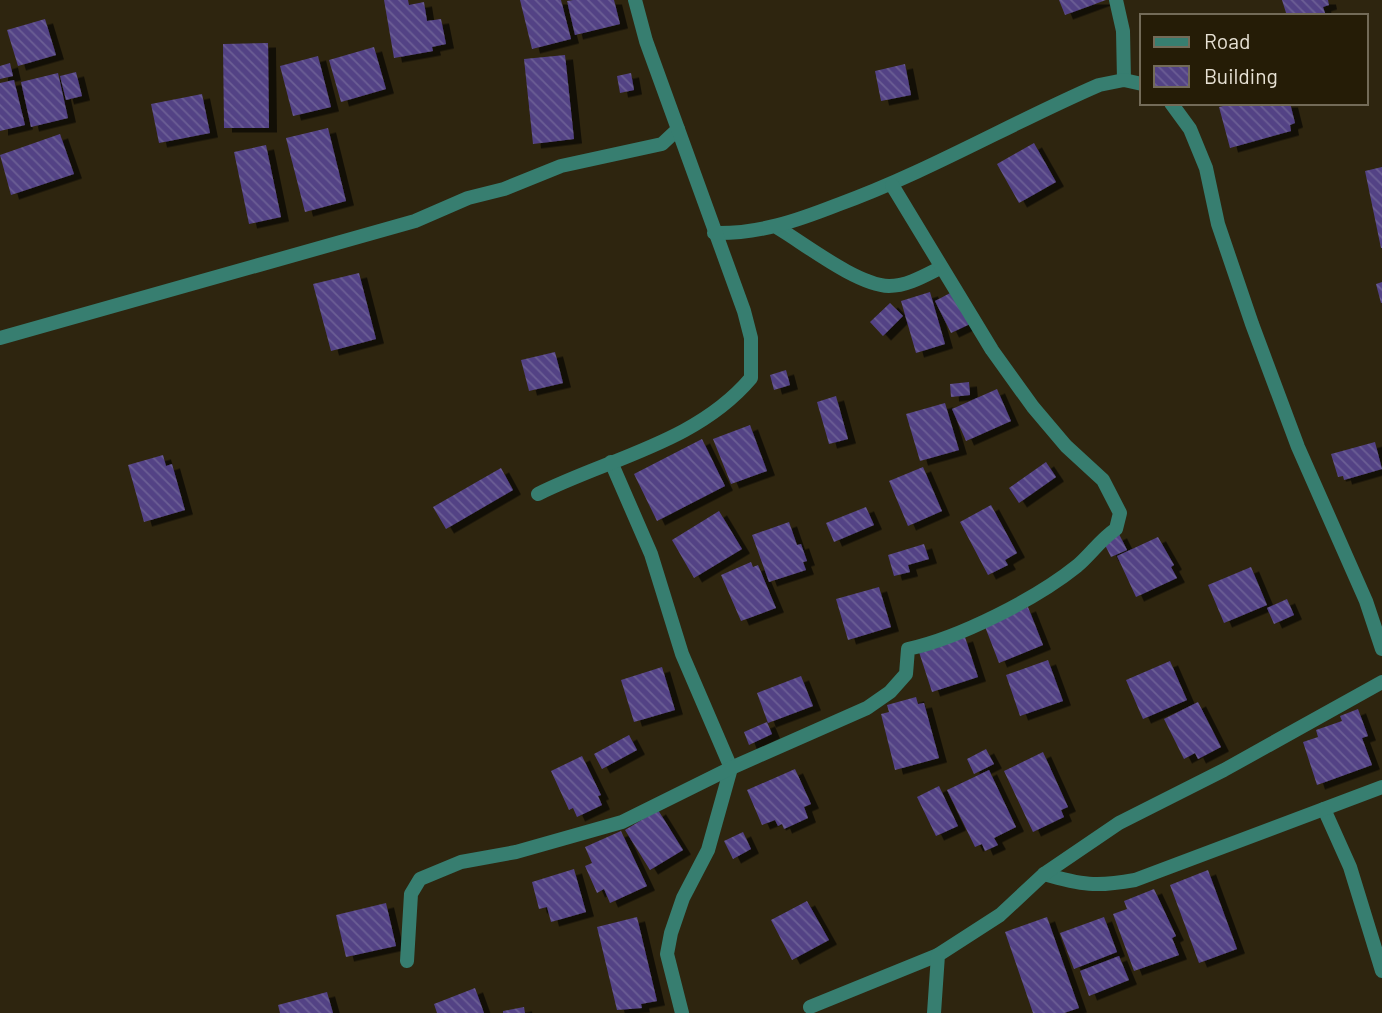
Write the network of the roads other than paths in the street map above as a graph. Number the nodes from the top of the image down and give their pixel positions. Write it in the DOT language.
graph roads {
  1 [pos="635,0"];
  2 [pos="1116,0"];
  3 [pos="1124,80"];
  4 [pos="1140,84"];
  5 [pos="1172,105"];
  6 [pos="678,129"];
  7 [pos="892,185"];
  8 [pos="778,228"];
  9 [pos="714,233"];
  10 [pos="940,268"];
  11 [pos="0,338"];
  12 [pos="611,462"];
  13 [pos="538,494"];
  14 [pos="1382,649"];
  15 [pos="1382,682"];
  16 [pos="731,768"];
  17 [pos="1382,787"];
  18 [pos="1324,809"];
  19 [pos="1044,874"];
  20 [pos="938,955"];
  21 [pos="407,961"];
  22 [pos="1382,971"];
  23 [pos="810,1007"];
  24 [pos="682,1013"];
  25 [pos="934,1013"];
  1 -- 6 [label="street"];
  2 -- 3 [label="street"];
  3 -- 4 [label="street"];
  3 -- 7 [label="street"];
  5 -- 14 [label="street"];
  6 -- 9 [label="street"];
  6 -- 11 [label="street"];
  7 -- 8 [label="street"];
  7 -- 10 [label="street"];
  8 -- 9 [label="street"];
  8 -- 10 [label="street"];
  9 -- 12 [label="street"];
  10 -- 16 [label="street"];
  12 -- 13 [label="street"];
  12 -- 16 [label="street"];
  15 -- 19 [label="street"];
  16 -- 21 [label="street"];
  16 -- 24 [label="street"];
  17 -- 18 [label="street"];
  18 -- 19 [label="street"];
  18 -- 22 [label="street"];
  19 -- 20 [label="street"];
  20 -- 23 [label="street"];
  20 -- 25 [label="street"];
}
